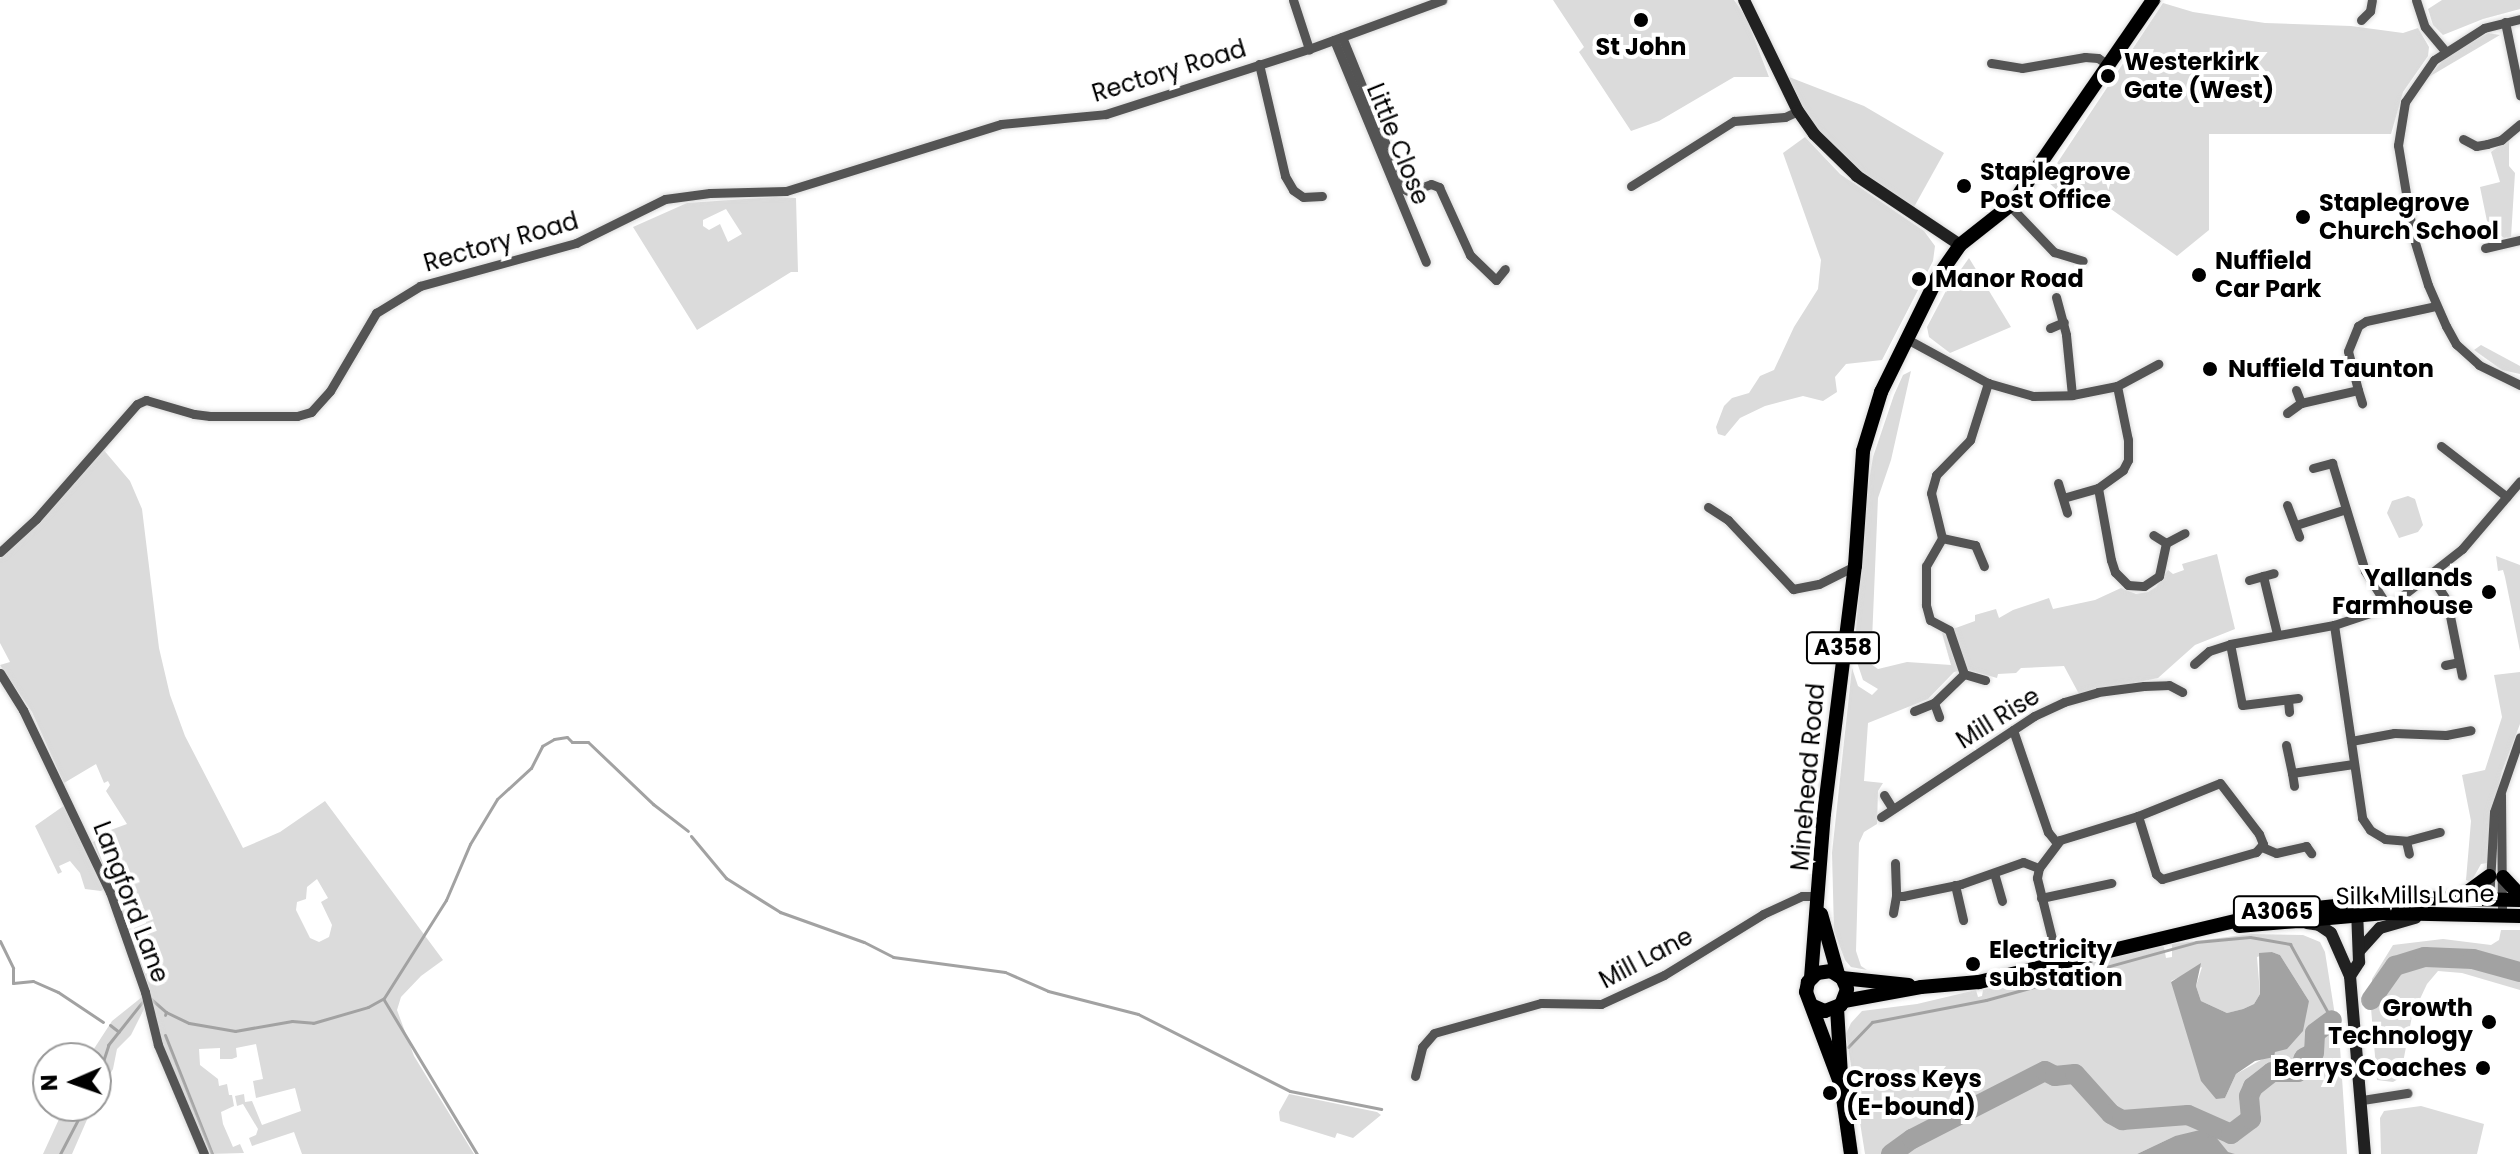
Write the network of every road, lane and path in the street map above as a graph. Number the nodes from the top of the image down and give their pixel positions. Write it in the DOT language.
graph roads {
  1 [pos="1293,0"];
  2 [pos="1442,0"];
  3 [pos="1744,0"];
  4 [pos="2153,0"];
  5 [pos="2372,0"];
  6 [pos="2416,0"];
  7 [pos="2520,19"];
  8 [pos="2361,20"];
  9 [pos="2505,22"];
  10 [pos="1338,39"];
  11 [pos="1309,49"];
  12 [pos="2445,51"];
  13 [pos="1991,63"];
  14 [pos="1259,64"];
  15 [pos="2107,64"];
  16 [pos="2520,95"];
  17 [pos="1798,111"];
  18 [pos="2520,124"];
  19 [pos="2463,139"];
  20 [pos="1631,186"];
  21 [pos="1322,196"];
  22 [pos="2010,206"];
  23 [pos="2491,233"];
  24 [pos="2520,240"];
  25 [pos="1960,245"];
  26 [pos="2083,261"];
  27 [pos="1426,262"];
  28 [pos="1505,269"];
  29 [pos="2056,297"];
  30 [pos="2436,306"];
  31 [pos="2064,322"];
  32 [pos="2050,328"];
  33 [pos="1905,338"];
  34 [pos="2158,364"];
  35 [pos="1988,383"];
  36 [pos="2520,385"];
  37 [pos="2117,386"];
  38 [pos="2296,390"];
  39 [pos="2358,390"];
  40 [pos="2072,395"];
  41 [pos="2301,403"];
  42 [pos="2362,403"];
  43 [pos="2287,413"];
  44 [pos="2441,446"];
  45 [pos="2313,468"];
  46 [pos="2520,481"];
  47 [pos="2058,483"];
  48 [pos="2098,488"];
  49 [pos="2507,497"];
  50 [pos="2063,498"];
  51 [pos="2287,505"];
  52 [pos="1708,507"];
  53 [pos="2346,509"];
  54 [pos="2067,513"];
  55 [pos="2296,525"];
  56 [pos="2185,533"];
  57 [pos="1981,535"];
  58 [pos="2153,535"];
  59 [pos="2299,537"];
  60 [pos="1942,538"];
  61 [pos="2166,543"];
  62 [pos="1975,545"];
  63 [pos="0,552"];
  64 [pos="1855,566"];
  65 [pos="1984,566"];
  66 [pos="2274,573"];
  67 [pos="2263,576"];
  68 [pos="2431,576"];
  69 [pos="2249,580"];
  70 [pos="2388,607"];
  71 [pos="2334,625"];
  72 [pos="2277,634"];
  73 [pos="2230,644"];
  74 [pos="2459,662"];
  75 [pos="2194,664"];
  76 [pos="2445,665"];
  77 [pos="0,673"];
  78 [pos="1964,674"];
  79 [pos="2462,676"];
  80 [pos="1985,680"];
  81 [pos="2182,692"];
  82 [pos="1934,703"];
  83 [pos="1914,711"];
  84 [pos="2289,712"];
  85 [pos="1939,717"];
  86 [pos="2013,730"];
  87 [pos="2471,730"];
  88 [pos="2446,735"];
  89 [pos="2520,737"];
  90 [pos="2351,741"];
  91 [pos="2286,745"];
  92 [pos="2448,747"];
  93 [pos="2353,764"];
  94 [pos="2292,773"];
  95 [pos="2294,786"];
  96 [pos="1884,795"];
  97 [pos="1892,808"];
  98 [pos="2138,816"];
  99 [pos="1881,817"];
  100 [pos="2440,832"];
  101 [pos="2406,841"];
  102 [pos="2057,843"];
  103 [pos="2262,847"];
  104 [pos="2311,853"];
  105 [pos="2409,854"];
  106 [pos="1895,863"];
  107 [pos="2039,868"];
  108 [pos="1994,873"];
  109 [pos="2496,877"];
  110 [pos="2111,883"];
  111 [pos="1955,885"];
  112 [pos="1896,896"];
  113 [pos="2520,897"];
  114 [pos="2041,898"];
  115 [pos="2458,898"];
  116 [pos="2496,899"];
  117 [pos="1819,901"];
  118 [pos="2002,901"];
  119 [pos="2357,908"];
  120 [pos="2340,910"];
  121 [pos="1893,913"];
  122 [pos="2449,914"];
  123 [pos="2495,916"];
  124 [pos="2520,916"];
  125 [pos="1963,920"];
  126 [pos="2295,922"];
  127 [pos="2215,925"];
  128 [pos="2340,951"];
  129 [pos="2359,951"];
  130 [pos="2058,963"];
  131 [pos="1840,976"];
  132 [pos="2350,976"];
  133 [pos="1811,978"];
  134 [pos="1921,987"];
  135 [pos="1841,1004"];
  136 [pos="1813,1006"];
  137 [pos="1415,1076"];
  138 [pos="1841,1085"];
  139 [pos="2407,1093"];
  140 [pos="2362,1100"];
  141 [pos="204,1154"];
  142 [pos="1851,1154"];
  143 [pos="2365,1154"];
  1 -- 11 [label="street"];
  2 -- 10 [label="street, Rectory Road"];
  3 -- 17 [label="street"];
  4 -- 15 [label="main road, A358"];
  5 -- 8 [label="street"];
  6 -- 12 [label="street"];
  7 -- 9 [label="street"];
  9 -- 12 [label="street"];
  9 -- 16 [label="street"];
  10 -- 11 [label="street, Rectory Road"];
  10 -- 27 [label="street, Little Close"];
  10 -- 28 [label="street"];
  11 -- 14 [label="street, Rectory Road"];
  12 -- 30 [label="street"];
  13 -- 15 [label="street"];
  14 -- 21 [label="street"];
  14 -- 63 [label="street, Rectory Road"];
  15 -- 22 [label="main road, A358"];
  17 -- 20 [label="street"];
  17 -- 25 [label="street"];
  18 -- 19 [label="street"];
  22 -- 25 [label="main road, A358"];
  22 -- 26 [label="street"];
  23 -- 24 [label="street"];
  25 -- 33 [label="main road, Minehead Road / A358"];
  29 -- 31 [label="street"];
  30 -- 36 [label="street"];
  30 -- 39 [label="street"];
  31 -- 32 [label="street"];
  31 -- 40 [label="street"];
  33 -- 35 [label="street"];
  33 -- 64 [label="main road, Minehead Road / A358"];
  34 -- 37 [label="street"];
  35 -- 40 [label="street"];
  35 -- 60 [label="street"];
  37 -- 40 [label="street"];
  37 -- 48 [label="street"];
  38 -- 41 [label="street"];
  39 -- 41 [label="street"];
  39 -- 42 [label="street"];
  41 -- 43 [label="street"];
  44 -- 49 [label="street"];
  45 -- 53 [label="street"];
  46 -- 49 [label="street"];
  47 -- 50 [label="street"];
  48 -- 50 [label="street"];
  48 -- 61 [label="street"];
  49 -- 68 [label="street"];
  50 -- 54 [label="street"];
  51 -- 55 [label="street"];
  52 -- 64 [label="street"];
  53 -- 55 [label="street"];
  53 -- 70 [label="street"];
  55 -- 59 [label="street"];
  56 -- 61 [label="street"];
  57 -- 62 [label="street"];
  58 -- 61 [label="street"];
  60 -- 62 [label="street"];
  60 -- 78 [label="street"];
  62 -- 65 [label="street"];
  64 -- 117 [label="main road, Minehead Road / A358"];
  66 -- 67 [label="street"];
  67 -- 69 [label="street"];
  67 -- 72 [label="street"];
  68 -- 70 [label="street"];
  68 -- 74 [label="street"];
  70 -- 71 [label="street"];
  71 -- 72 [label="street"];
  71 -- 90 [label="street"];
  72 -- 73 [label="street"];
  73 -- 75 [label="street"];
  73 -- 84 [label="street"];
  74 -- 76 [label="street"];
  74 -- 79 [label="street"];
  77 -- 141 [label="street, Langford Lane"];
  78 -- 80 [label="street"];
  78 -- 82 [label="street"];
  81 -- 86 [label="street, Mill Rise"];
  82 -- 83 [label="street"];
  82 -- 85 [label="street"];
  86 -- 97 [label="street, Mill Rise"];
  86 -- 102 [label="street"];
  87 -- 88 [label="street"];
  88 -- 90 [label="street"];
  88 -- 92 [label="street"];
  89 -- 109 [label="street"];
  90 -- 93 [label="street"];
  91 -- 94 [label="street"];
  93 -- 94 [label="street"];
  93 -- 101 [label="street"];
  94 -- 95 [label="street"];
  96 -- 97 [label="street"];
  97 -- 99 [label="street, Mill Rise"];
  98 -- 102 [label="street"];
  98 -- 103 [label="street"];
  98 -- 103 [label="street"];
  100 -- 101 [label="street"];
  101 -- 105 [label="street"];
  102 -- 107 [label="street"];
  103 -- 104 [label="street"];
  106 -- 112 [label="street"];
  107 -- 108 [label="street"];
  107 -- 114 [label="street"];
  108 -- 111 [label="street"];
  108 -- 118 [label="street"];
  109 -- 113 [label="main road"];
  109 -- 115 [label="main road"];
  109 -- 116 [label="street"];
  110 -- 114 [label="street"];
  111 -- 112 [label="street"];
  111 -- 125 [label="street"];
  112 -- 121 [label="street"];
  113 -- 116 [label="main road, Silk Mills Lane / A3065"];
  114 -- 130 [label="street"];
  115 -- 116 [label="main road, Silk Mills Lane / A3065"];
  115 -- 119 [label="main road, Silk Mills Lane / A3065"];
  116 -- 123 [label="street"];
  117 -- 131 [label="main road, Minehead Road / A358"];
  117 -- 133 [label="main road, Minehead Road / A358"];
  117 -- 137 [label="street, Mill Lane"];
  119 -- 120 [label="main road, Silk Mills Lane / A3065"];
  119 -- 122 [label="main road, Silk Mills Lane / A3065"];
  119 -- 129 [label="street"];
  120 -- 126 [label="main road, Silk Mills Lane / A3065"];
  120 -- 127 [label="main road, Silk Mills Lane / A3065"];
  120 -- 128 [label="street"];
  122 -- 123 [label="main road, Silk Mills Lane / A3065"];
  122 -- 129 [label="street"];
  123 -- 124 [label="main road, Silk Mills Lane / A3065"];
  126 -- 127 [label="main road, Silk Mills Lane / A3065"];
  126 -- 128 [label="street"];
  127 -- 130 [label="main road, Silk Mills Lane / A3065"];
  128 -- 132 [label="street"];
  129 -- 132 [label="street"];
  130 -- 134 [label="main road, Silk Mills Lane / A3065"];
  131 -- 133 [label="main road"];
  131 -- 134 [label="main road, Silk Mills Lane / A3065"];
  131 -- 135 [label="main road, A358"];
  132 -- 140 [label="street"];
  133 -- 136 [label="main road, A358"];
  134 -- 135 [label="main road, Silk Mills Lane / A3065"];
  135 -- 136 [label="main road"];
  135 -- 138 [label="main road, A358"];
  136 -- 138 [label="main road, A358"];
  138 -- 142 [label="main road, A358"];
  139 -- 140 [label="street"];
  140 -- 143 [label="street"];
}
